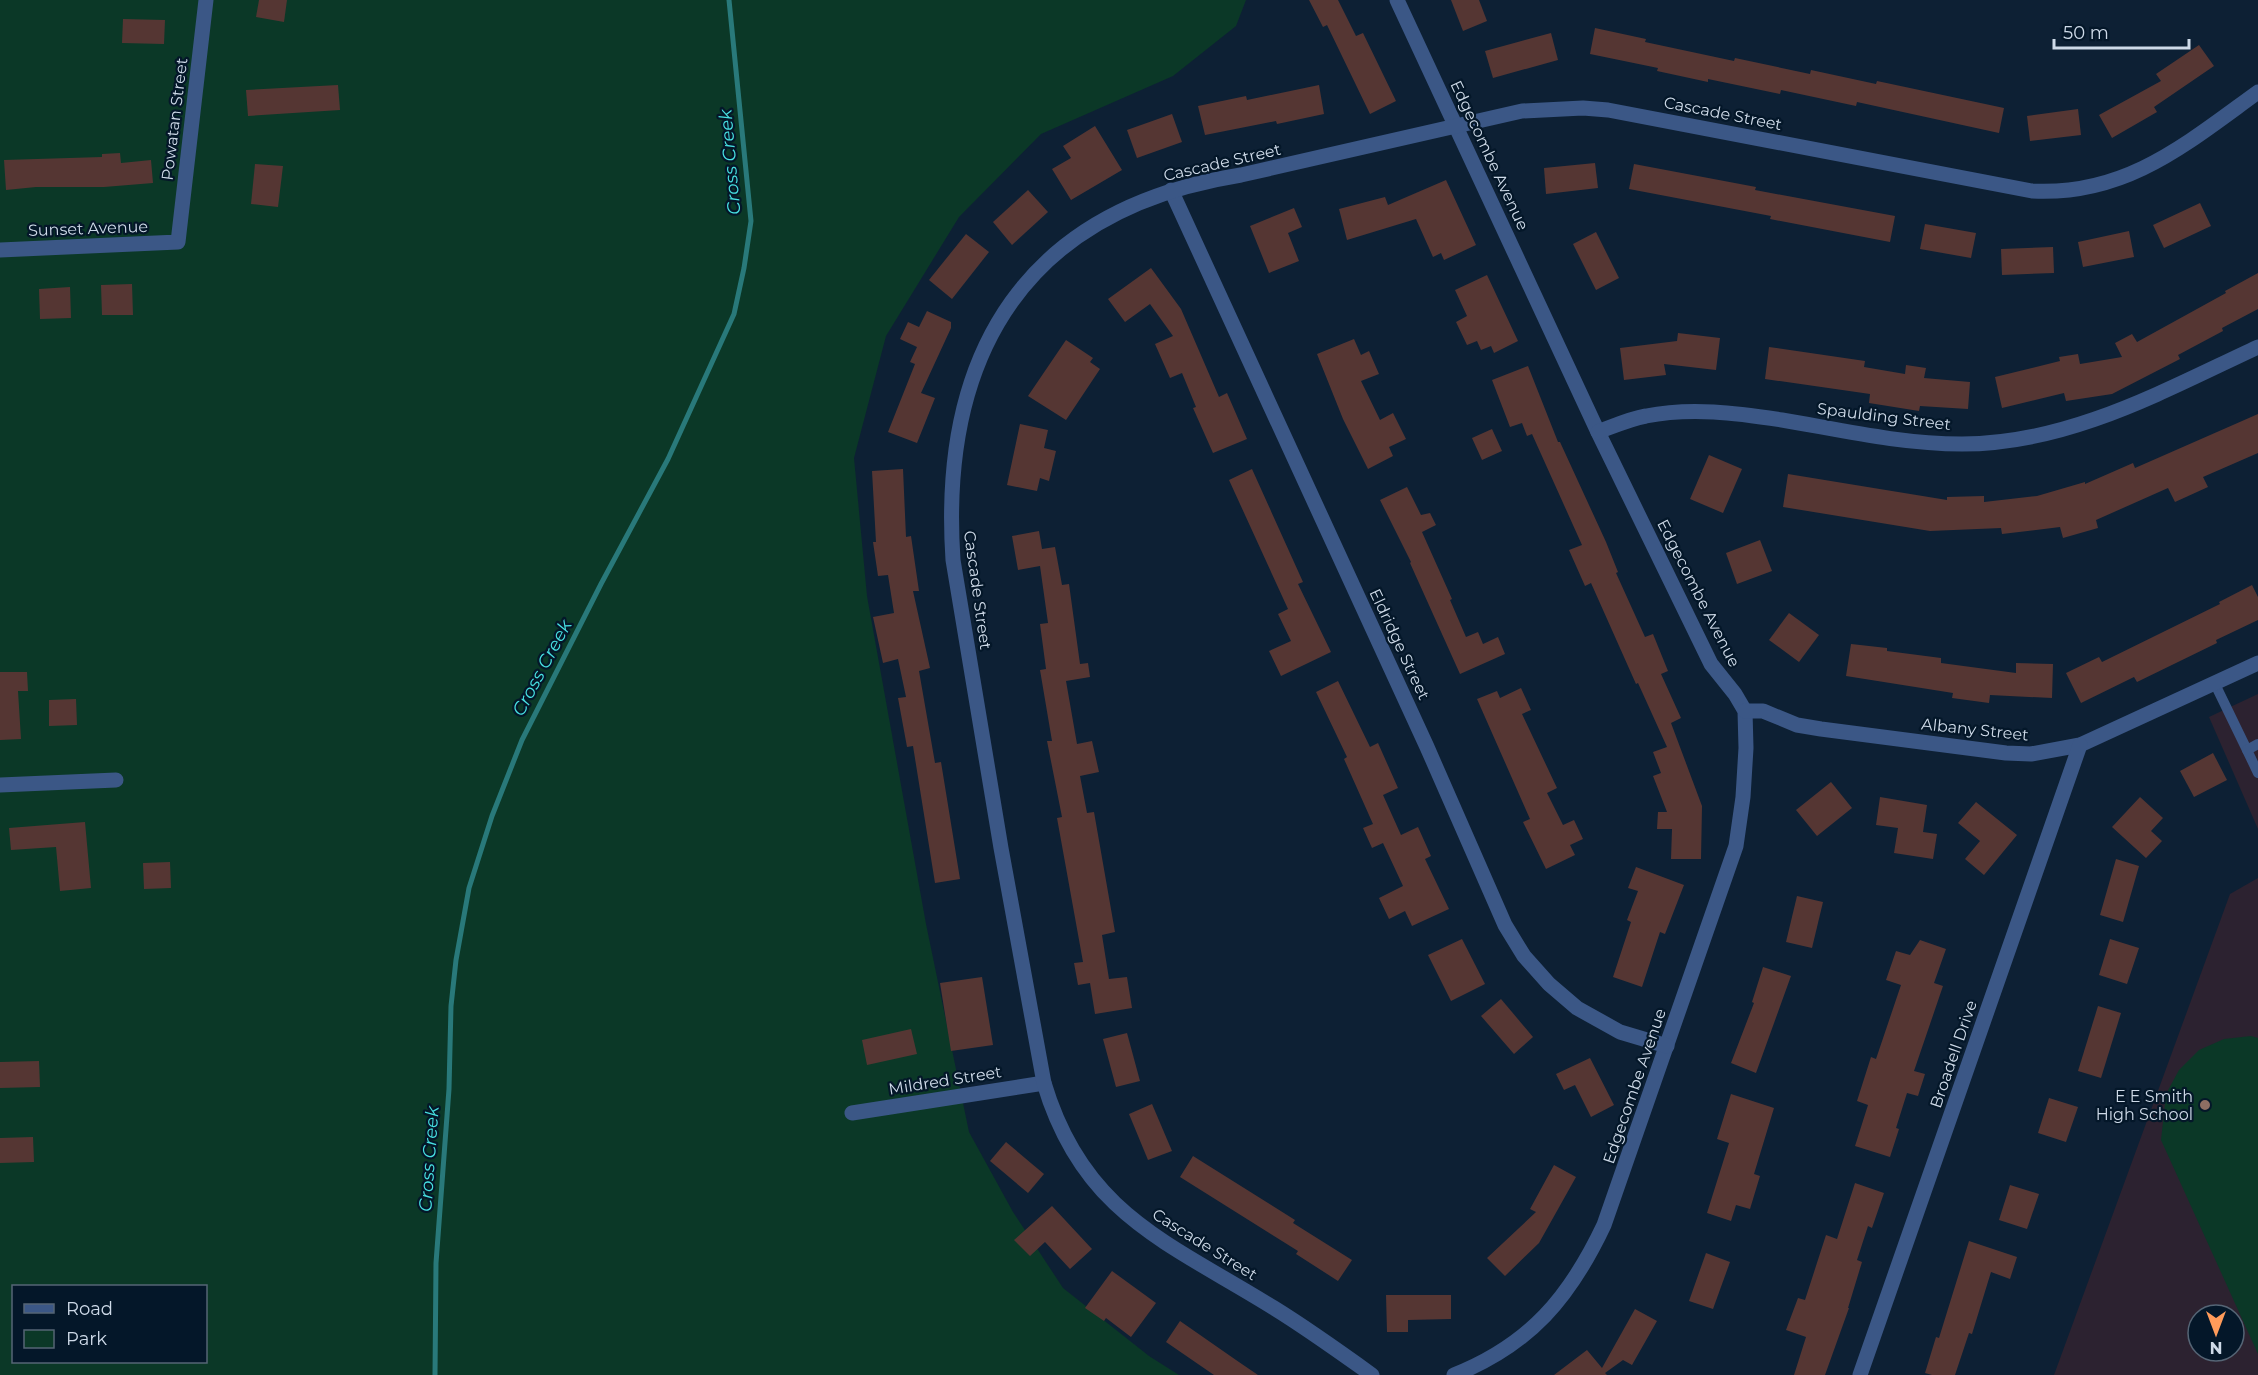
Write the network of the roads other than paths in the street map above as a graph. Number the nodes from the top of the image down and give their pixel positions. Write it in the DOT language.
graph roads {
  1 [pos="206,0"];
  2 [pos="1397,0"];
  3 [pos="2258,92"];
  4 [pos="1455,125"];
  5 [pos="1171,190"];
  6 [pos="178,242"];
  7 [pos="0,250"];
  8 [pos="2258,347"];
  9 [pos="1598,432"];
  10 [pos="2258,663"];
  11 [pos="2215,684"];
  12 [pos="1745,711"];
  13 [pos="2258,744"];
  14 [pos="2080,745"];
  15 [pos="2247,750"];
  16 [pos="2258,773"];
  17 [pos="116,780"];
  18 [pos="0,784"];
  19 [pos="1667,1046"];
  20 [pos="1044,1083"];
  21 [pos="852,1113"];
  22 [pos="1372,1375"];
  23 [pos="1454,1375"];
  24 [pos="1860,1375"];
  1 -- 6 [label="street, Powatan Street"];
  2 -- 4 [label="street, Edgecombe Avenue"];
  3 -- 4 [label="street, Cascade Street"];
  4 -- 5 [label="street, Cascade Street"];
  4 -- 9 [label="street, Edgecombe Avenue"];
  5 -- 19 [label="street, Eldridge Street"];
  5 -- 20 [label="street, Cascade Street"];
  6 -- 7 [label="street, Sunset Avenue"];
  8 -- 9 [label="street, Spaulding Street"];
  9 -- 12 [label="street, Edgecombe Avenue"];
  10 -- 11 [label="street, Albany Street"];
  11 -- 14 [label="street, Albany Street"];
  11 -- 15 [label="lane"];
  12 -- 14 [label="street, Albany Street"];
  12 -- 19 [label="street, Edgecombe Avenue"];
  13 -- 15 [label="lane"];
  14 -- 24 [label="street, Broadell Drive"];
  15 -- 16 [label="lane"];
  17 -- 18 [label="street"];
  19 -- 23 [label="street, Edgecombe Avenue"];
  20 -- 21 [label="street, Mildred Street"];
  20 -- 22 [label="street, Cascade Street"];
}
